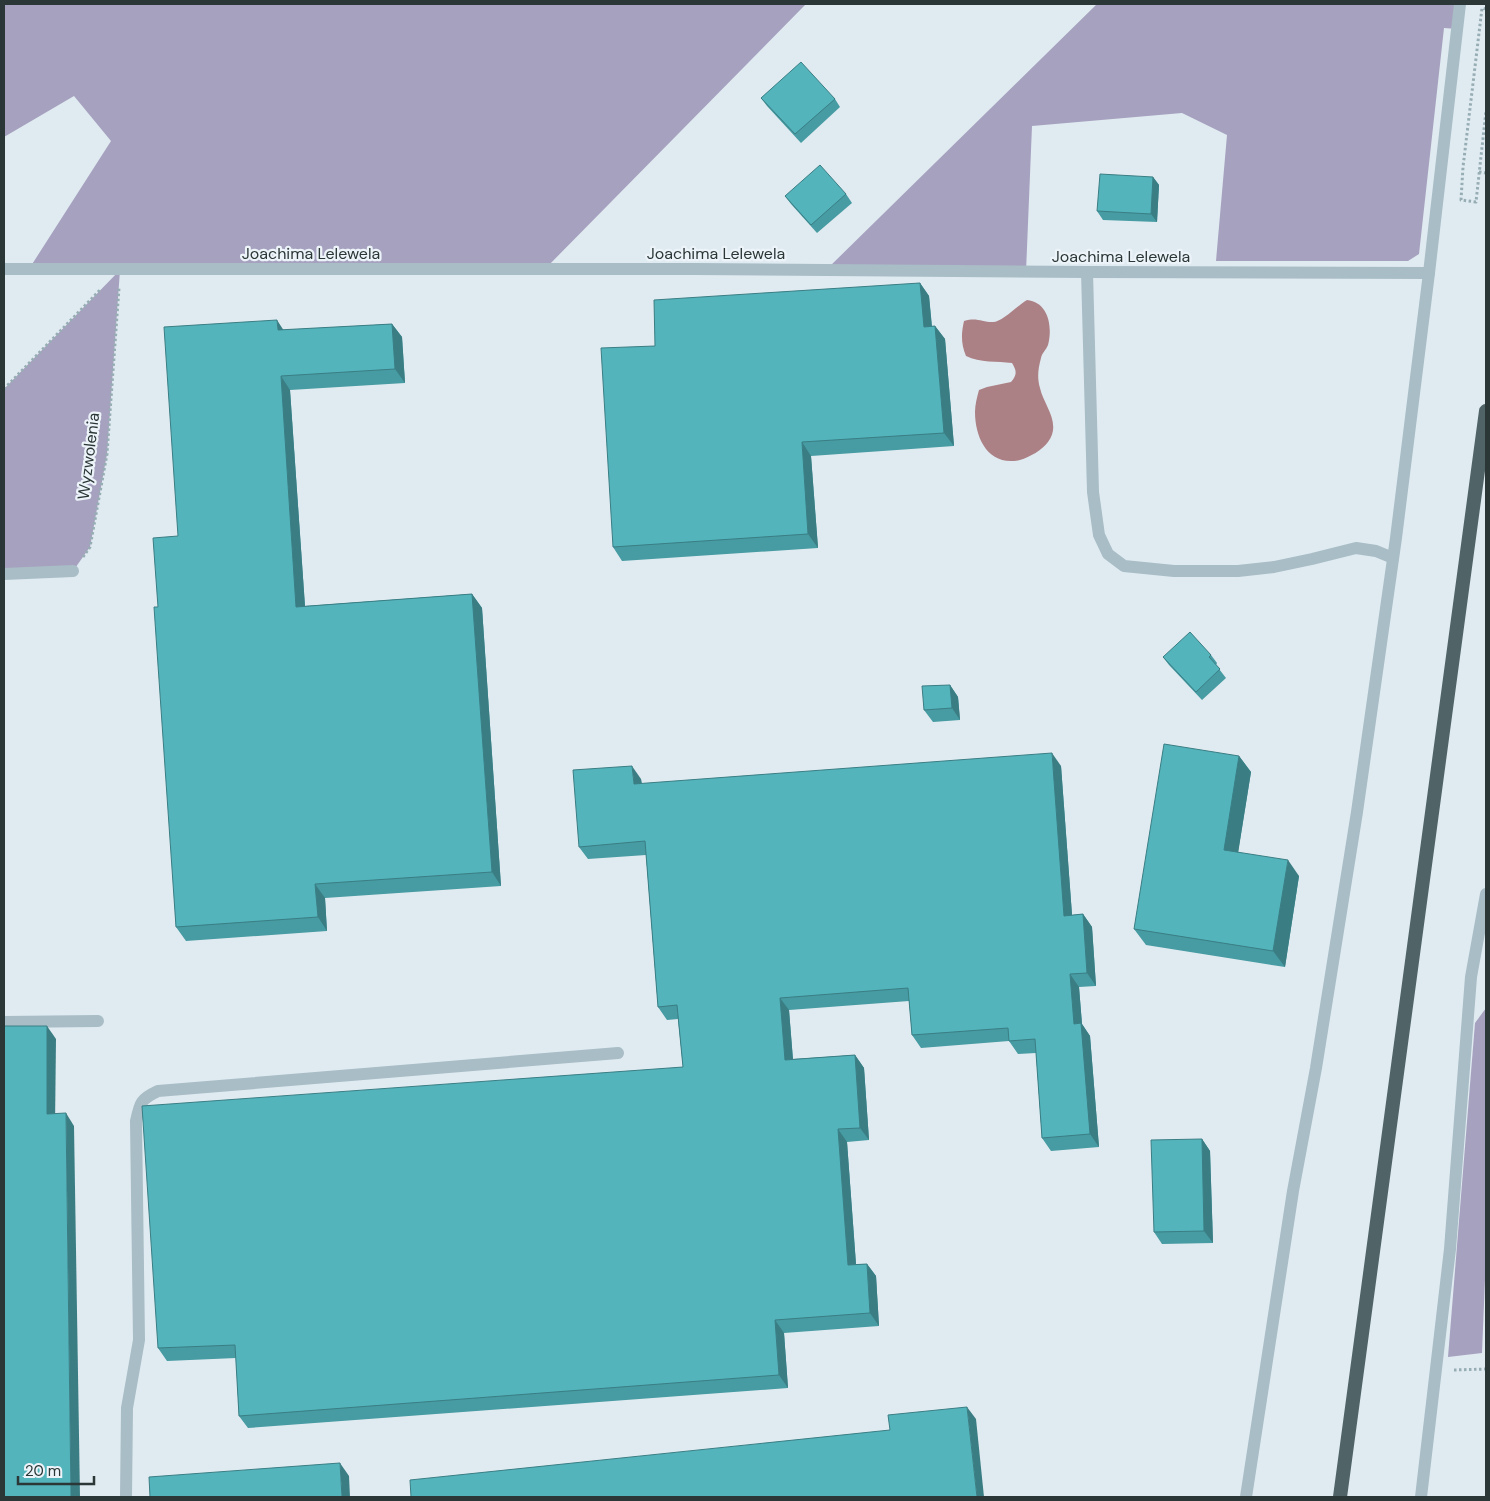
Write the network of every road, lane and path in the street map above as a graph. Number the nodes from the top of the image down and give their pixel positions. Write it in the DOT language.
graph roads {
  1 [pos="1460,4"];
  2 [pos="1486,9"];
  3 [pos="1486,111"];
  4 [pos="1479,172"];
  5 [pos="1486,173"];
  6 [pos="4,269"];
  7 [pos="120,270"];
  8 [pos="1087,272"];
  9 [pos="1429,273"];
  10 [pos="4,388"];
  11 [pos="1486,411"];
  12 [pos="1393,558"];
  13 [pos="73,571"];
  14 [pos="4,574"];
  15 [pos="1486,894"];
  16 [pos="98,1021"];
  17 [pos="4,1022"];
  18 [pos="618,1053"];
  19 [pos="1486,1368"];
  20 [pos="1435,1371"];
  21 [pos="126,1497"];
  22 [pos="1246,1497"];
  23 [pos="1340,1497"];
  24 [pos="1421,1497"];
  1 -- 9 [label="street"];
  2 -- 4 [label="path"];
  3 -- 4 [label="path"];
  4 -- 5 [label="path"];
  6 -- 7 [label="street, Joachima Lelewela"];
  7 -- 8 [label="street, Joachima Lelewela"];
  7 -- 10 [label="path"];
  7 -- 13 [label="path, Wyzwolenia"];
  8 -- 9 [label="street, Joachima Lelewela"];
  8 -- 12 [label="street"];
  9 -- 12 [label="street"];
  11 -- 23 [label="highway"];
  12 -- 22 [label="street"];
  13 -- 14 [label="street"];
  15 -- 20 [label="street"];
  16 -- 17 [label="street"];
  18 -- 21 [label="street"];
  19 -- 20 [label="path"];
  20 -- 24 [label="street"];
}
